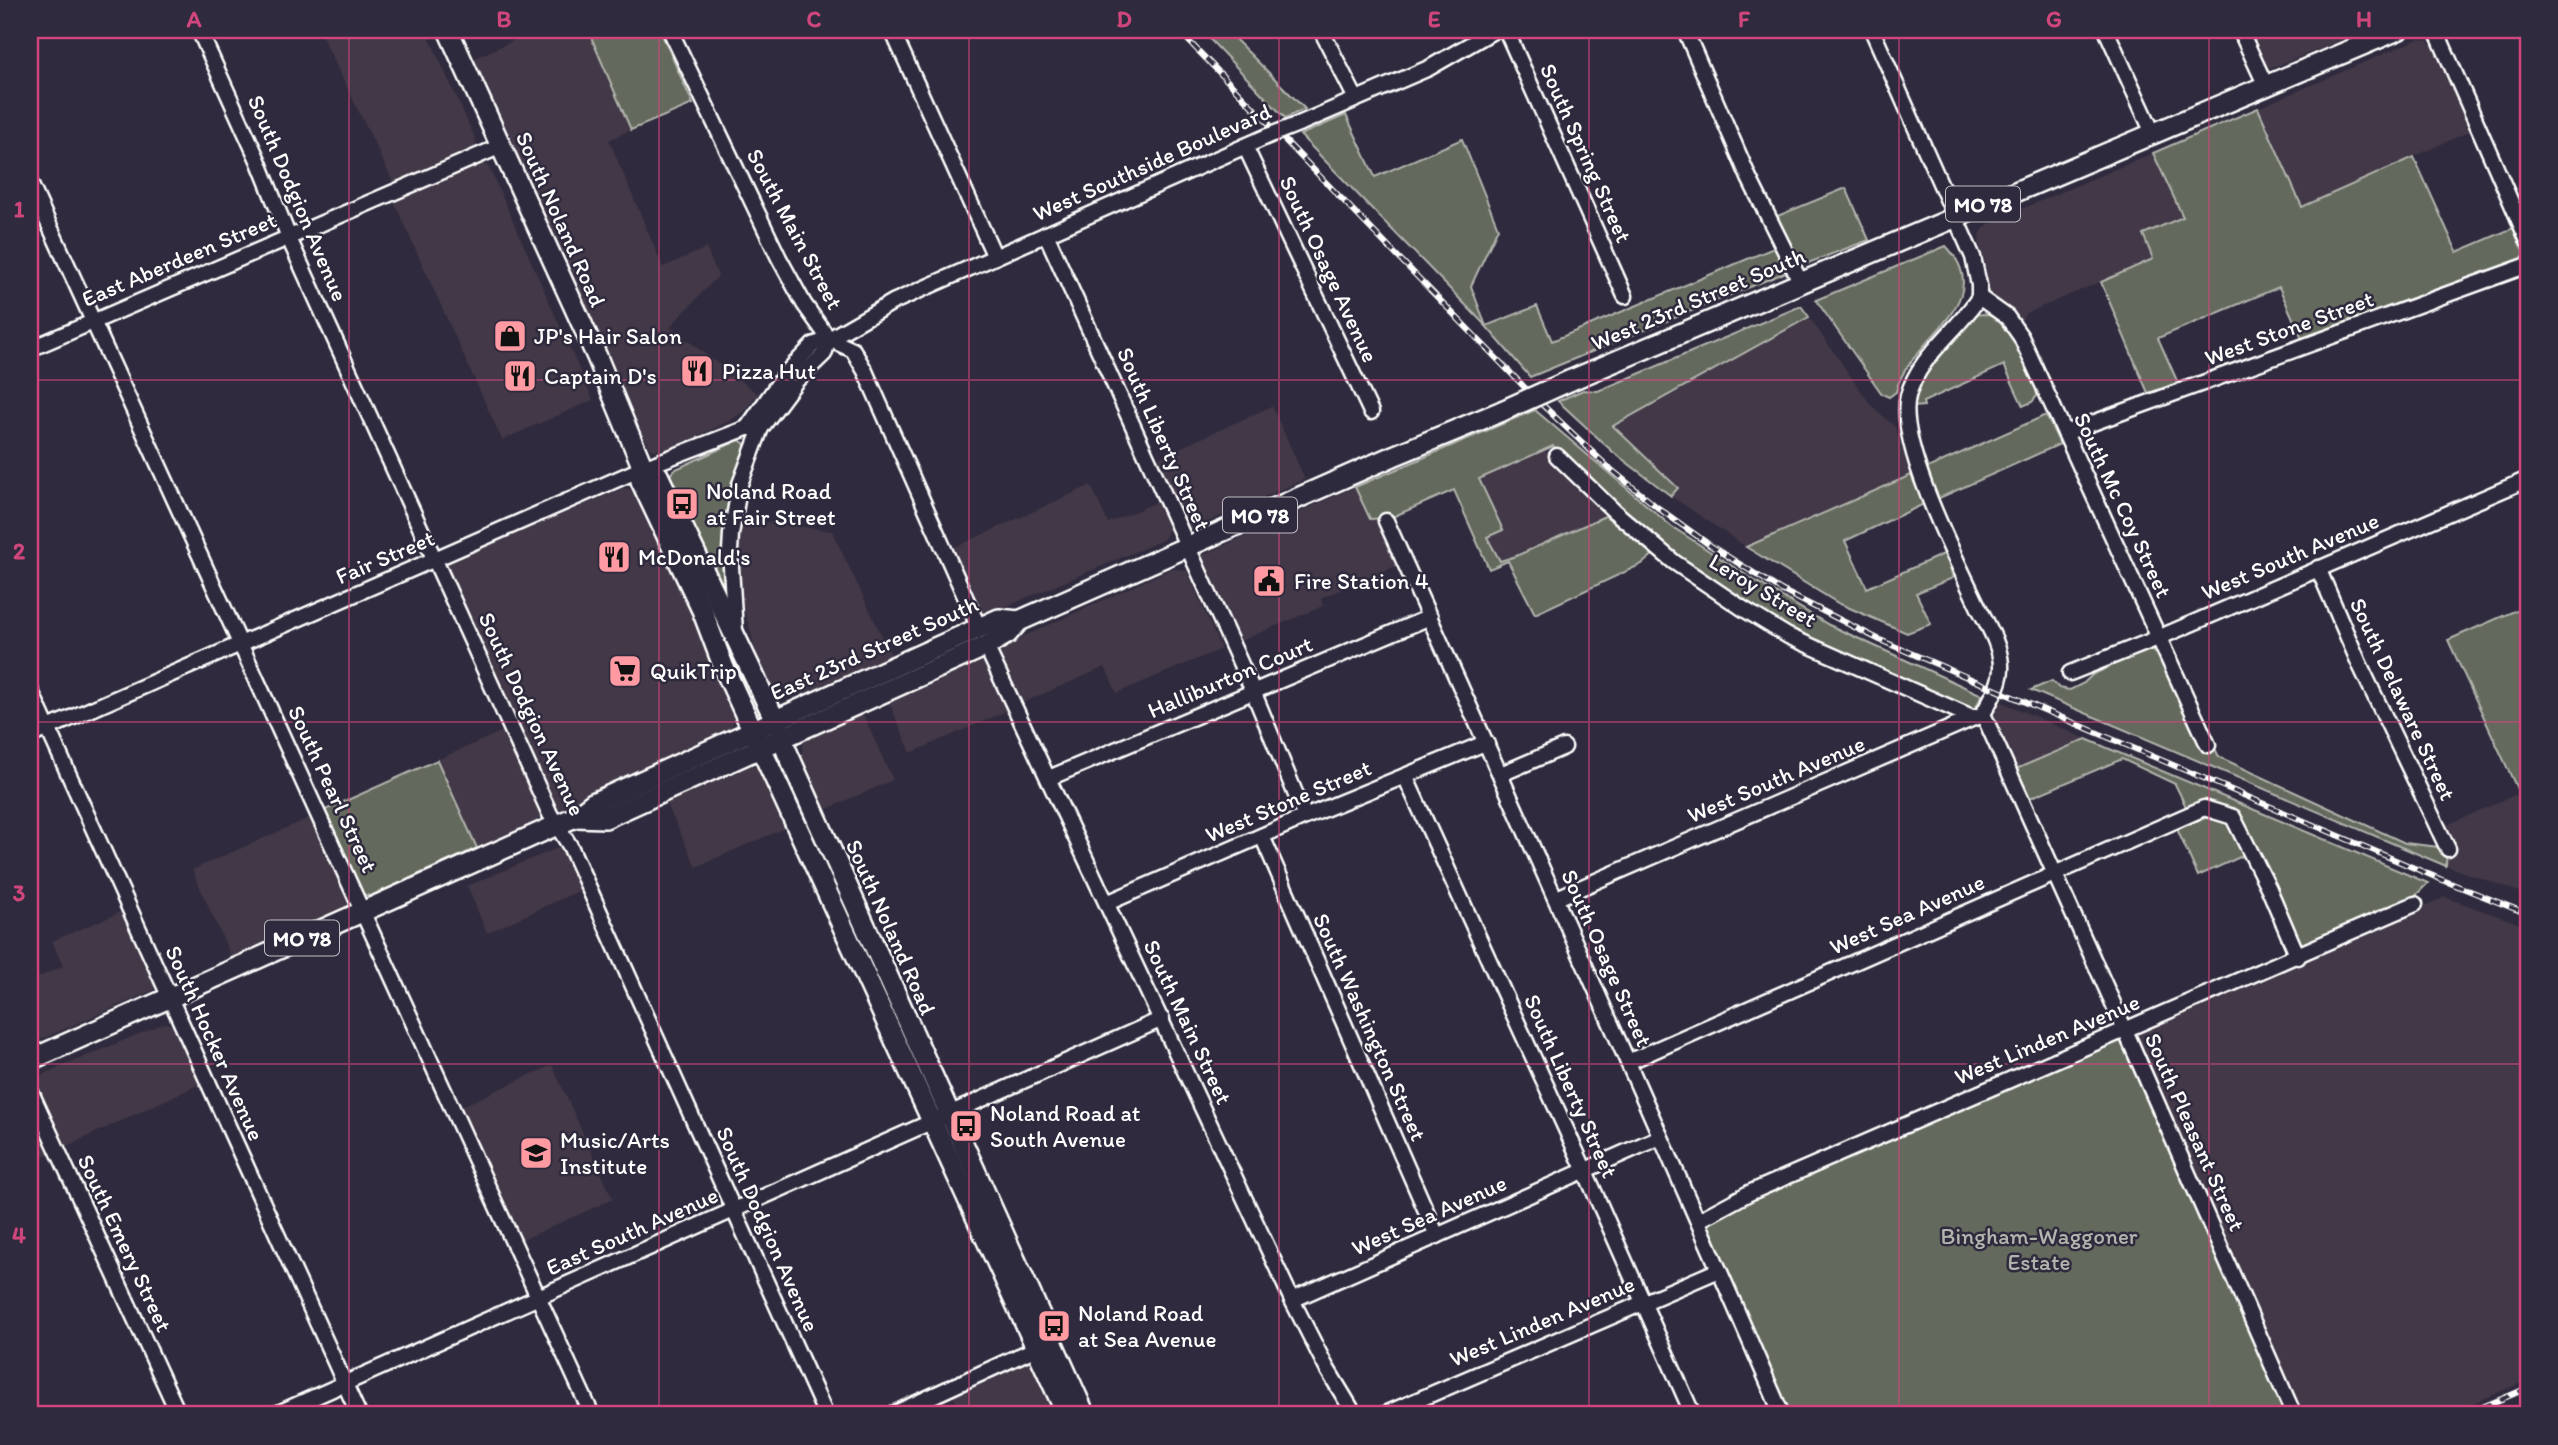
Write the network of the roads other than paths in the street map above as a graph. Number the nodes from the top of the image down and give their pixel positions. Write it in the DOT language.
graph roads {
  1 [pos="199,30"];
  2 [pos="448,30"];
  3 [pos="670,30"];
  4 [pos="892,30"];
  5 [pos="1321,30"];
  6 [pos="1495,30"];
  7 [pos="1506,30"];
  8 [pos="1685,30"];
  9 [pos="1872,30"];
  10 [pos="2106,30"];
  11 [pos="2240,30"];
  12 [pos="2398,30"];
  13 [pos="2436,30"];
  14 [pos="2266,86"];
  15 [pos="1356,99"];
  16 [pos="2153,133"];
  17 [pos="501,146"];
  18 [pos="1245,146"];
  19 [pos="30,183"];
  20 [pos="1956,216"];
  21 [pos="1046,234"];
  22 [pos="288,237"];
  23 [pos="2528,241"];
  24 [pos="995,257"];
  25 [pos="2528,265"];
  26 [pos="1800,281"];
  27 [pos="1625,296"];
  28 [pos="1979,297"];
  29 [pos="92,321"];
  30 [pos="829,339"];
  31 [pos="30,349"];
  32 [pos="1371,412"];
  33 [pos="754,428"];
  34 [pos="2065,433"];
  35 [pos="1557,456"];
  36 [pos="643,468"];
  37 [pos="2528,479"];
  38 [pos="1386,521"];
  39 [pos="1188,547"];
  40 [pos="435,560"];
  41 [pos="2318,568"];
  42 [pos="1430,617"];
  43 [pos="1019,621"];
  44 [pos="735,637"];
  45 [pos="983,637"];
  46 [pos="2158,638"];
  47 [pos="242,643"];
  48 [pos="2070,673"];
  49 [pos="30,690"];
  50 [pos="1253,691"];
  51 [pos="1979,716"];
  52 [pos="47,728"];
  53 [pos="778,729"];
  54 [pos="30,736"];
  55 [pos="758,738"];
  56 [pos="1487,744"];
  57 [pos="2208,745"];
  58 [pos="1564,747"];
  59 [pos="1501,774"];
  60 [pos="1405,776"];
  61 [pos="1049,778"];
  62 [pos="1306,817"];
  63 [pos="557,825"];
  64 [pos="1262,836"];
  65 [pos="2448,849"];
  66 [pos="2055,873"];
  67 [pos="1557,898"];
  68 [pos="1107,903"];
  69 [pos="2415,904"];
  70 [pos="364,911"];
  71 [pos="2298,957"];
  72 [pos="169,998"];
  73 [pos="1162,1019"];
  74 [pos="2125,1030"];
  75 [pos="30,1060"];
  76 [pos="1628,1062"];
  77 [pos="30,1090"];
  78 [pos="940,1117"];
  79 [pos="1660,1137"];
  80 [pos="1585,1171"];
  81 [pos="734,1211"];
  82 [pos="1699,1220"];
  83 [pos="1437,1236"];
  84 [pos="1719,1270"];
  85 [pos="540,1298"];
  86 [pos="1292,1300"];
  87 [pos="1643,1303"];
  88 [pos="1044,1345"];
  89 [pos="346,1385"];
  90 [pos="2528,1395"];
  91 [pos="179,1415"];
  92 [pos="274,1415"];
  93 [pos="359,1415"];
  94 [pos="592,1415"];
  95 [pos="826,1415"];
  96 [pos="891,1415"];
  97 [pos="1067,1415"];
  98 [pos="1085,1415"];
  99 [pos="1355,1415"];
  100 [pos="1384,1415"];
  101 [pos="1693,1415"];
  102 [pos="1782,1415"];
  103 [pos="2294,1415"];
  104 [pos="2484,1415"];
  1 -- 22 [label="street, South Dodgion Avenue"];
  2 -- 17 [label="main road, South Noland Road"];
  3 -- 30 [label="street, South Main Street"];
  4 -- 24 [label="street"];
  5 -- 15 [label="street"];
  6 -- 15 [label="street, West Southside Boulevard"];
  7 -- 27 [label="street, South Spring Street"];
  8 -- 26 [label="street"];
  9 -- 20 [label="street"];
  10 -- 16 [label="street"];
  11 -- 14 [label="street"];
  12 -- 14 [label="main road, West 23rd Street South / MO 78"];
  13 -- 23 [label="street"];
  14 -- 16 [label="main road, West 23rd Street South / MO 78"];
  15 -- 18 [label="street, West Southside Boulevard, bridge"];
  16 -- 20 [label="main road, West 23rd Street South / MO 78"];
  17 -- 22 [label="street, East Aberdeen Street"];
  17 -- 36 [label="main road, South Noland Road"];
  18 -- 21 [label="street, West Southside Boulevard"];
  18 -- 32 [label="street, South Osage Avenue"];
  19 -- 29 [label="street, South Pearl Street"];
  20 -- 26 [label="main road, West 23rd Street South / MO 78"];
  20 -- 28 [label="street"];
  21 -- 24 [label="street, West Southside Boulevard"];
  21 -- 39 [label="street, South Liberty Street"];
  22 -- 29 [label="street, East Aberdeen Street"];
  22 -- 40 [label="street, South Dodgion Avenue"];
  24 -- 30 [label="street, West Southside Boulevard"];
  25 -- 34 [label="street, West Stone Street"];
  26 -- 39 [label="main road, West 23rd Street South / MO 78, bridge"];
  28 -- 34 [label="street, South Mc Coy Street"];
  28 -- 51 [label="street"];
  29 -- 31 [label="street, East Aberdeen Street"];
  29 -- 47 [label="street, South Pearl Street"];
  30 -- 33 [label="street"];
  30 -- 45 [label="street, South Main Street"];
  33 -- 36 [label="street, Fair Street"];
  33 -- 44 [label="street"];
  34 -- 46 [label="street, South Mc Coy Street"];
  35 -- 51 [label="street, Leroy Street"];
  36 -- 40 [label="street, Fair Street"];
  36 -- 44 [label="main road, South Noland Road"];
  36 -- 55 [label="main road, South Noland Road"];
  37 -- 41 [label="street, West South Avenue"];
  38 -- 42 [label="street, South Osage Street"];
  39 -- 43 [label="main road, West 23rd Street South / MO 78"];
  39 -- 50 [label="street, South Liberty Street"];
  40 -- 47 [label="street, Fair Street"];
  40 -- 63 [label="street, South Dodgion Avenue"];
  41 -- 46 [label="street, West South Avenue"];
  41 -- 65 [label="street, South Delaware Street"];
  42 -- 50 [label="street, Halliburton Court"];
  42 -- 56 [label="street, South Osage Street"];
  43 -- 45 [label="main road, East 23rd Street South / MO 78"];
  44 -- 53 [label="main road, South Noland Road"];
  45 -- 53 [label="main road, East 23rd Street South / MO 78"];
  45 -- 61 [label="street, South Main Street"];
  46 -- 48 [label="street, West South Avenue"];
  46 -- 57 [label="street, South Mc Coy Street"];
  47 -- 52 [label="street, Fair Street"];
  47 -- 70 [label="street, South Pearl Street"];
  49 -- 52 [label="street, South Hocker Avenue"];
  50 -- 61 [label="street, Halliburton Court"];
  50 -- 62 [label="street, South Liberty Street"];
  51 -- 66 [label="street, South Pleasant Street"];
  51 -- 67 [label="street, West South Avenue"];
  52 -- 54 [label="street, Fair Street"];
  52 -- 72 [label="street, South Hocker Avenue"];
  53 -- 55 [label="main road, East 23rd Street South / MO 78"];
  53 -- 78 [label="main road, South Noland Road"];
  55 -- 63 [label="main road, East 23rd Street South / MO 78"];
  55 -- 78 [label="main road, South Noland Road"];
  56 -- 59 [label="street, South Osage Street"];
  56 -- 60 [label="street, West Stone Street"];
  58 -- 59 [label="street"];
  59 -- 67 [label="street, South Osage Street"];
  60 -- 62 [label="street, West Stone Street"];
  60 -- 80 [label="street, South Liberty Street"];
  61 -- 68 [label="street, South Main Street"];
  62 -- 64 [label="street, West Stone Street"];
  63 -- 70 [label="main road, East 23rd Street South / MO 78"];
  63 -- 81 [label="street, South Dodgion Avenue"];
  64 -- 68 [label="street, West Stone Street"];
  64 -- 83 [label="street, South Washington Street"];
  66 -- 71 [label="street, West Sea Avenue"];
  66 -- 74 [label="street, South Pleasant Street"];
  66 -- 76 [label="street, West Sea Avenue"];
  67 -- 76 [label="street, South Osage Street"];
  68 -- 73 [label="street, South Main Street"];
  69 -- 71 [label="street, West Linden Avenue"];
  70 -- 72 [label="main road, East 23rd Street South / MO 78"];
  70 -- 85 [label="street, South Pearl Street"];
  71 -- 74 [label="street, West Linden Avenue"];
  72 -- 75 [label="main road, East 23rd Street South / MO 78"];
  72 -- 89 [label="street, South Hocker Avenue"];
  73 -- 78 [label="street, East South Avenue"];
  73 -- 86 [label="street, South Main Street"];
  74 -- 82 [label="street, West Linden Avenue"];
  74 -- 103 [label="street, South Pleasant Street"];
  76 -- 79 [label="street, South Osage Street"];
  77 -- 91 [label="street, South Emery Street"];
  78 -- 81 [label="street, East South Avenue"];
  78 -- 88 [label="main road, South Noland Road"];
  79 -- 80 [label="street, West Sea Avenue"];
  79 -- 82 [label="street, South Osage Street"];
  80 -- 83 [label="street, West Sea Avenue"];
  80 -- 87 [label="street, South Liberty Street"];
  81 -- 85 [label="street, East South Avenue"];
  81 -- 95 [label="street, South Dodgion Avenue"];
  82 -- 84 [label="street, South Osage Street"];
  83 -- 86 [label="street, West Sea Avenue"];
  84 -- 87 [label="street, West Linden Avenue"];
  84 -- 102 [label="street, South Osage Street"];
  85 -- 89 [label="street, East South Avenue"];
  85 -- 94 [label="street, South Pearl Street"];
  86 -- 99 [label="street, South Main Street"];
  87 -- 100 [label="street, West Linden Avenue"];
  87 -- 101 [label="street, South Liberty Street"];
  88 -- 96 [label="street"];
  88 -- 97 [label="main road, South Noland Road"];
  88 -- 98 [label="main road, South Noland Road"];
  89 -- 92 [label="street, East South Avenue"];
  89 -- 93 [label="street, South Hocker Avenue"];
  90 -- 104 [label="street"];
}
